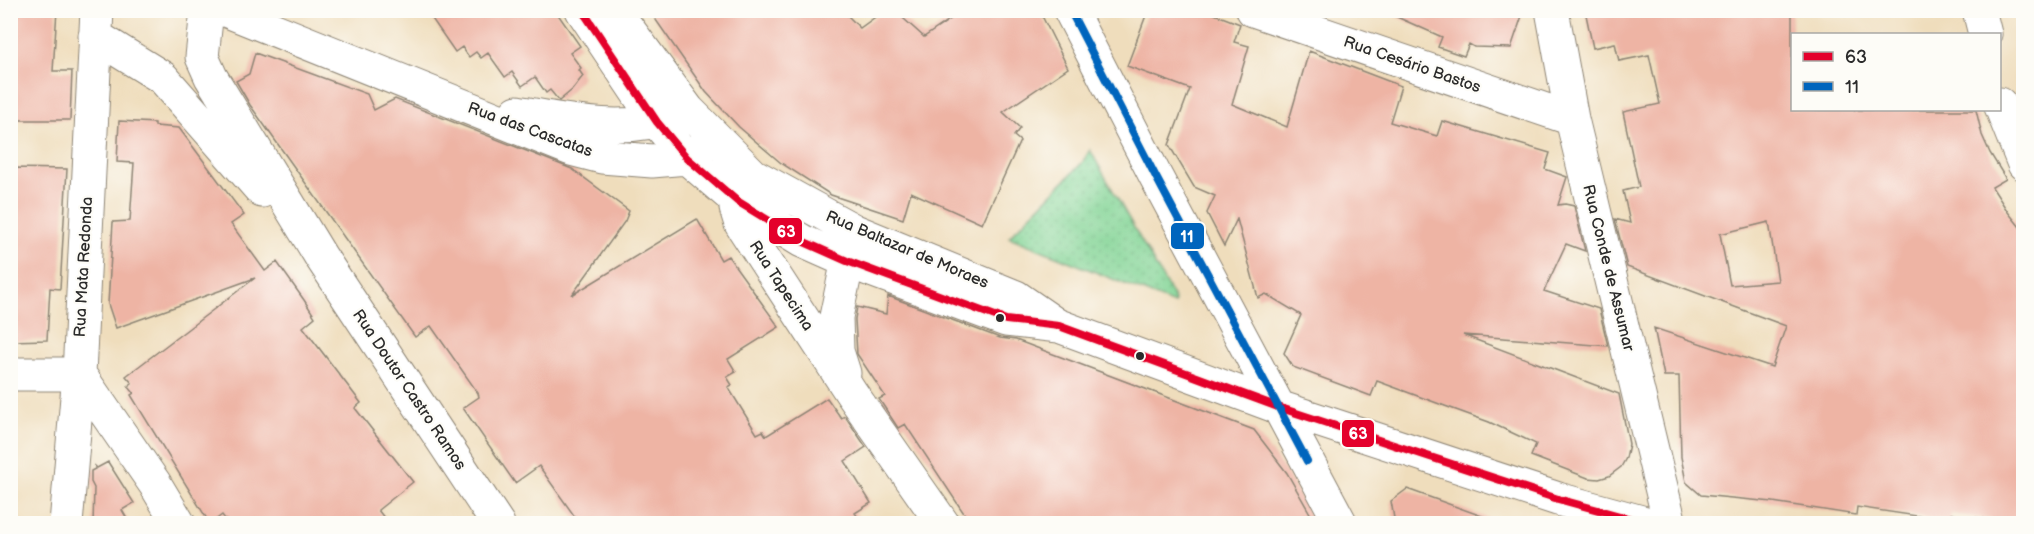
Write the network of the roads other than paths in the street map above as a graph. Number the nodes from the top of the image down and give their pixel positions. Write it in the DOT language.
graph roads {
  1 [pos="207,10"];
  2 [pos="225,10"];
  3 [pos="582,10"];
  4 [pos="614,10"];
  5 [pos="1070,10"];
  6 [pos="1252,10"];
  7 [pos="1552,10"];
  8 [pos="1979,10"];
  9 [pos="96,23"];
  10 [pos="1984,33"];
  11 [pos="202,57"];
  12 [pos="163,78"];
  13 [pos="447,99"];
  14 [pos="688,110"];
  15 [pos="2001,111"];
  16 [pos="1572,119"];
  17 [pos="657,122"];
  18 [pos="715,138"];
  19 [pos="687,158"];
  20 [pos="2024,164"];
  21 [pos="745,188"];
  22 [pos="851,246"];
  23 [pos="321,257"];
  24 [pos="10,374"];
  25 [pos="79,374"];
  26 [pos="852,394"];
  27 [pos="1278,407"];
  28 [pos="66,524"];
  29 [pos="178,524"];
  30 [pos="498,524"];
  31 [pos="943,524"];
  32 [pos="1341,524"];
  33 [pos="1649,524"];
  34 [pos="1670,524"];
  1 -- 11 [label="street"];
  2 -- 13 [label="street, Rua das Cascatas"];
  3 -- 17 [label="street, Rua Baltazar de Moraes"];
  4 -- 14 [label="street, Rua Baltazar de Moraes"];
  5 -- 27 [label="street"];
  6 -- 16 [label="street, Rua Cesário Bastos"];
  7 -- 16 [label="street, Rua Conde de Assumar"];
  8 -- 10 [label="street"];
  9 -- 12 [label="street, Rua Doutor Castro Ramos"];
  9 -- 25 [label="street, Rua Mata Redonda"];
  11 -- 12 [label="street"];
  11 -- 23 [label="street, Rua Doutor Castro Ramos"];
  12 -- 23 [label="street, Rua Doutor Castro Ramos"];
  13 -- 17 [label="street, Rua das Cascatas"];
  13 -- 19 [label="street, Rua das Cascatas"];
  14 -- 17 [label="street, Rua das Cascatas"];
  14 -- 18 [label="street, Rua Baltazar de Moraes"];
  15 -- 20 [label="street"];
  16 -- 34 [label="street, Rua Conde de Assumar"];
  17 -- 19 [label="street, Rua Baltazar de Moraes"];
  18 -- 19 [label="street"];
  18 -- 21 [label="street, Rua Baltazar de Moraes"];
  19 -- 21 [label="street, Rua Baltazar de Moraes"];
  21 -- 22 [label="street, Rua Baltazar de Moraes"];
  21 -- 26 [label="street, Rua Tapecima"];
  22 -- 26 [label="street, Rua Tapecima"];
  22 -- 27 [label="street, Rua Baltazar de Moraes"];
  23 -- 30 [label="street, Rua Doutor Castro Ramos"];
  24 -- 25 [label="street"];
  25 -- 28 [label="street, Rua Mata Redonda"];
  25 -- 29 [label="street"];
  26 -- 31 [label="street, Rua Tapecima"];
  27 -- 32 [label="street"];
  27 -- 33 [label="street, Rua Baltazar de Moraes"];
}
